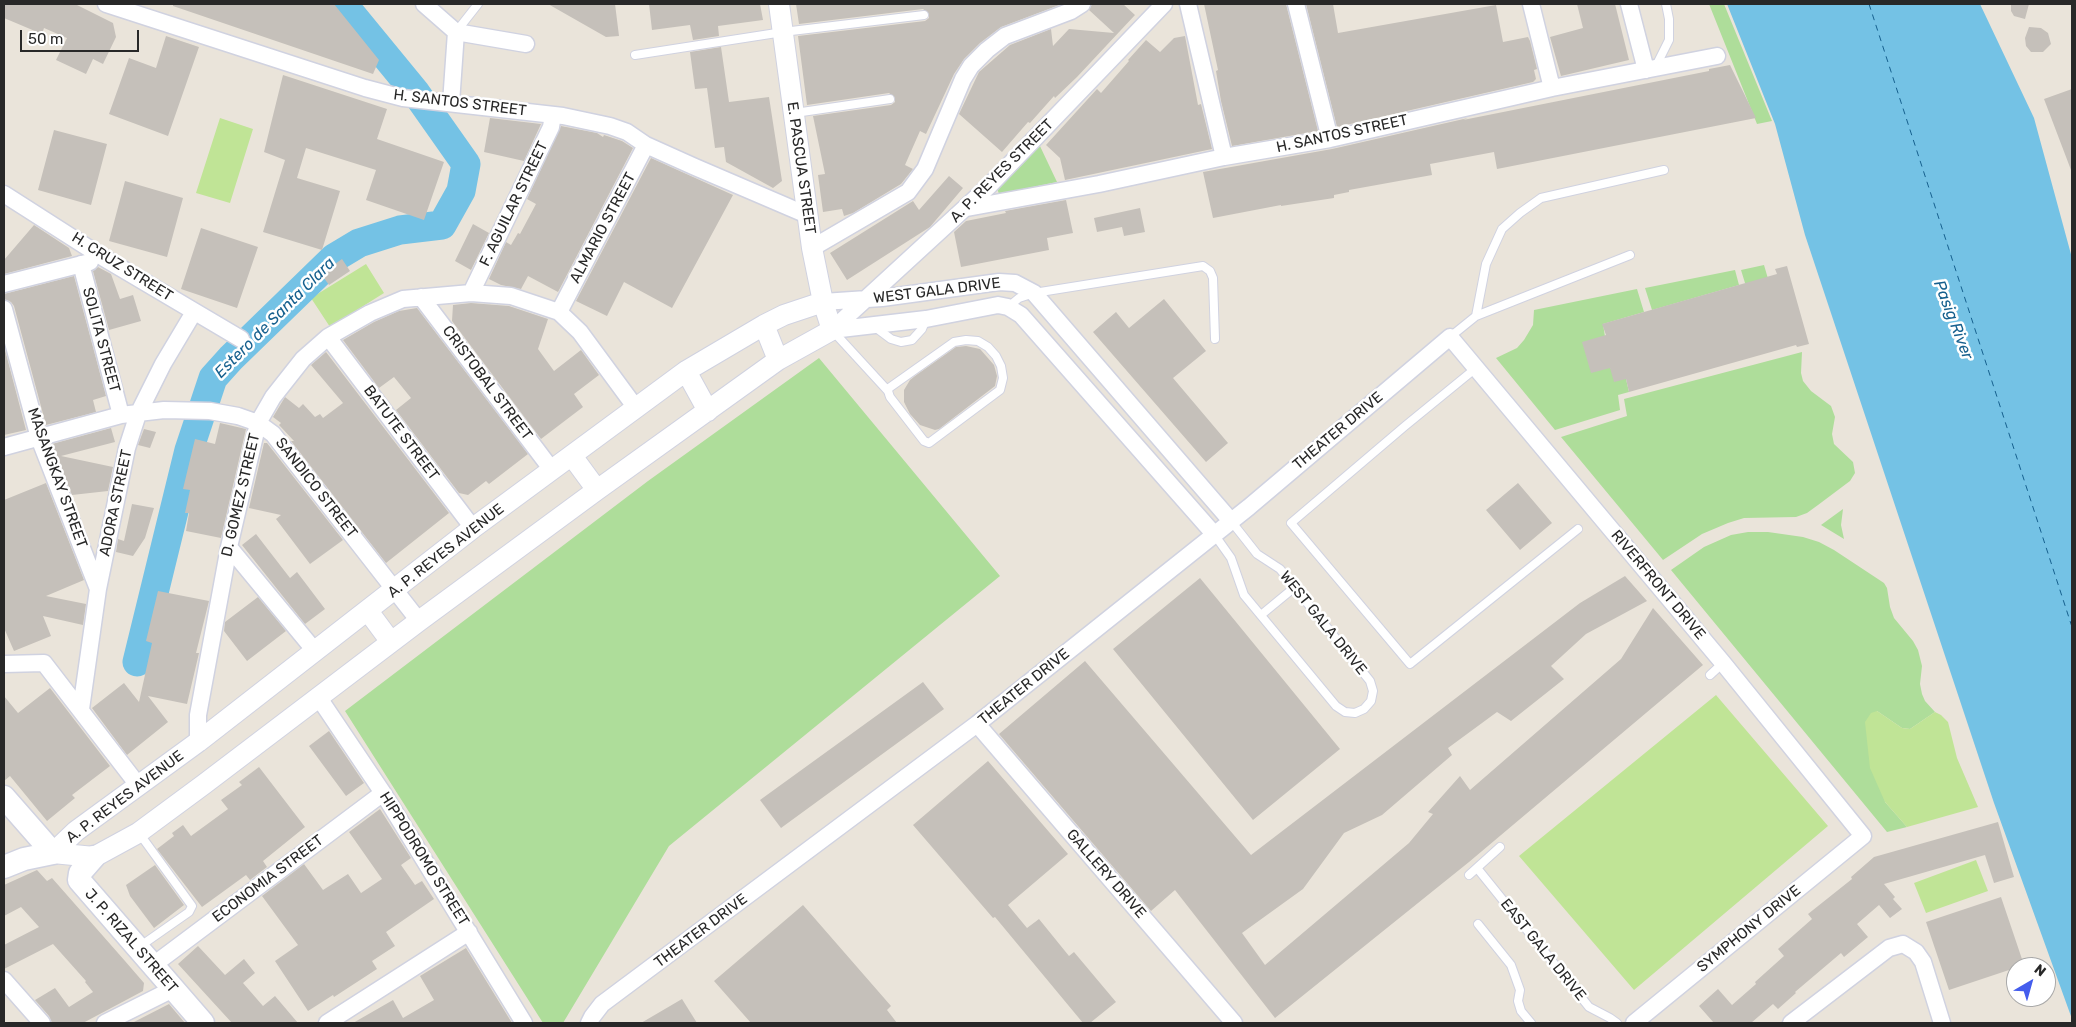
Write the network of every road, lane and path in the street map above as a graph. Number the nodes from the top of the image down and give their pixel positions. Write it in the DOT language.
graph roads {
  1 [pos="106,4"];
  2 [pos="424,4"];
  3 [pos="478,4"];
  4 [pos="779,4"];
  5 [pos="1082,4"];
  6 [pos="1164,4"];
  7 [pos="1188,4"];
  8 [pos="1296,4"];
  9 [pos="1531,4"];
  10 [pos="1629,4"];
  11 [pos="1666,4"];
  12 [pos="924,16"];
  13 [pos="456,32"];
  14 [pos="783,32"];
  15 [pos="526,44"];
  16 [pos="635,55"];
  17 [pos="1718,56"];
  18 [pos="1651,69"];
  19 [pos="1552,88"];
  20 [pos="890,99"];
  21 [pos="451,103"];
  22 [pos="794,114"];
  23 [pos="553,115"];
  24 [pos="1330,139"];
  25 [pos="646,145"];
  26 [pos="1224,157"];
  27 [pos="1664,170"];
  28 [pos="4,194"];
  29 [pos="966,208"];
  30 [pos="807,215"];
  31 [pos="811,243"];
  32 [pos="1630,255"];
  33 [pos="104,258"];
  34 [pos="81,264"];
  35 [pos="4,284"];
  36 [pos="471,292"];
  37 [pos="1034,293"];
  38 [pos="422,297"];
  39 [pos="865,299"];
  40 [pos="823,302"];
  41 [pos="1008,307"];
  42 [pos="4,309"];
  43 [pos="194,312"];
  44 [pos="559,312"];
  45 [pos="1476,316"];
  46 [pos="764,325"];
  47 [pos="832,330"];
  48 [pos="328,337"];
  49 [pos="1450,337"];
  50 [pos="1215,338"];
  51 [pos="241,339"];
  52 [pos="778,360"];
  53 [pos="1097,368"];
  54 [pos="1476,368"];
  55 [pos="686,371"];
  56 [pos="1080,383"];
  57 [pos="888,391"];
  58 [pos="636,408"];
  59 [pos="1134,410"];
  60 [pos="708,411"];
  61 [pos="138,414"];
  62 [pos="121,415"];
  63 [pos="258,423"];
  64 [pos="1117,425"];
  65 [pos="39,438"];
  66 [pos="4,448"];
  67 [pos="572,456"];
  68 [pos="552,470"];
  69 [pos="597,490"];
  70 [pos="1231,521"];
  71 [pos="473,528"];
  72 [pos="1578,529"];
  73 [pos="1214,534"];
  74 [pos="228,547"];
  75 [pos="1295,587"];
  76 [pos="98,589"];
  77 [pos="396,590"];
  78 [pos="368,611"];
  79 [pos="1261,615"];
  80 [pos="419,621"];
  81 [pos="391,642"];
  82 [pos="315,651"];
  83 [pos="5,660"];
  84 [pos="1723,663"];
  85 [pos="1710,675"];
  86 [pos="319,698"];
  87 [pos="80,709"];
  88 [pos="977,724"];
  89 [pos="198,742"];
  90 [pos="138,785"];
  91 [pos="383,793"];
  92 [pos="4,798"];
  93 [pos="138,833"];
  94 [pos="1863,836"];
  95 [pos="1500,847"];
  96 [pos="54,853"];
  97 [pos="94,857"];
  98 [pos="4,867"];
  99 [pos="1477,868"];
  100 [pos="1469,875"];
  101 [pos="1478,924"];
  102 [pos="468,932"];
  103 [pos="137,948"];
  104 [pos="152,966"];
  105 [pos="4,980"];
  106 [pos="173,989"];
  107 [pos="1795,1022"];
  108 [pos="42,1023"];
  109 [pos="106,1023"];
  110 [pos="203,1023"];
  111 [pos="327,1023"];
  112 [pos="524,1023"];
  113 [pos="589,1023"];
  114 [pos="1234,1023"];
  115 [pos="1531,1023"];
  116 [pos="1617,1023"];
  117 [pos="1634,1023"];
  118 [pos="1942,1023"];
  1 -- 21 [label="street, H. SANTOS STREET"];
  2 -- 13 [label="street"];
  3 -- 13 [label="lane"];
  4 -- 14 [label="street, E. PASCUA STREET"];
  5 -- 31 [label="street"];
  6 -- 29 [label="street, A. P. REYES STREET"];
  7 -- 26 [label="street"];
  8 -- 24 [label="street"];
  9 -- 19 [label="street"];
  10 -- 18 [label="street"];
  11 -- 18 [label="lane"];
  12 -- 14 [label="lane"];
  13 -- 15 [label="street"];
  13 -- 21 [label="street"];
  14 -- 16 [label="lane"];
  14 -- 22 [label="street, E. PASCUA STREET"];
  17 -- 18 [label="street, H. SANTOS STREET"];
  18 -- 19 [label="street, H. SANTOS STREET"];
  19 -- 24 [label="street, H. SANTOS STREET"];
  20 -- 22 [label="lane"];
  21 -- 23 [label="street, H. SANTOS STREET"];
  22 -- 30 [label="street, E. PASCUA STREET"];
  23 -- 25 [label="street, H. SANTOS STREET"];
  23 -- 36 [label="street, F. AGUILAR STREET"];
  24 -- 26 [label="street, H. SANTOS STREET"];
  25 -- 30 [label="street, H. SANTOS STREET"];
  25 -- 44 [label="street, ALMARIO STREET"];
  26 -- 29 [label="street, H. SANTOS STREET"];
  27 -- 45 [label="lane"];
  28 -- 33 [label="street, H. CRUZ STREET"];
  29 -- 39 [label="street, A. P. REYES STREET"];
  30 -- 31 [label="street, E. PASCUA STREET"];
  31 -- 40 [label="street, E. PASCUA STREET"];
  32 -- 45 [label="lane"];
  33 -- 34 [label="street"];
  33 -- 43 [label="street, H. CRUZ STREET"];
  34 -- 35 [label="street"];
  34 -- 62 [label="street, SOLITA STREET"];
  36 -- 38 [label="street, D. GOMEZ STREET"];
  36 -- 44 [label="street, D. GOMEZ STREET"];
  37 -- 39 [label="street, WEST GALA DRIVE"];
  37 -- 41 [label="lane"];
  37 -- 50 [label="lane"];
  37 -- 53 [label="street, WEST GALA DRIVE"];
  38 -- 48 [label="street, D. GOMEZ STREET"];
  38 -- 68 [label="street, CRISTOBAL STREET"];
  39 -- 40 [label="street, WEST GALA DRIVE"];
  39 -- 47 [label="street, A. P. REYES STREET"];
  40 -- 46 [label="street, A. P. REYES AVENUE"];
  40 -- 47 [label="street, E. PASCUA STREET"];
  41 -- 47 [label="street, WEST GALA DRIVE"];
  41 -- 56 [label="street, WEST GALA DRIVE"];
  42 -- 65 [label="street, MASANGKAY STREET"];
  43 -- 51 [label="street, H. CRUZ STREET"];
  43 -- 61 [label="street, ADORA STREET"];
  44 -- 58 [label="street, D. GOMEZ STREET"];
  45 -- 49 [label="lane"];
  46 -- 52 [label="street"];
  46 -- 55 [label="street, A. P. REYES AVENUE"];
  47 -- 52 [label="street, A. P. REYES AVENUE"];
  47 -- 57 [label="lane"];
  48 -- 63 [label="street, D. GOMEZ STREET"];
  48 -- 71 [label="street, BATUTE STREET"];
  49 -- 54 [label="street, RIVERFRONT DRIVE"];
  49 -- 70 [label="street, THEATER DRIVE"];
  52 -- 60 [label="street, A. P. REYES AVENUE"];
  53 -- 56 [label="street"];
  53 -- 59 [label="street, WEST GALA DRIVE"];
  54 -- 72 [label="lane"];
  54 -- 84 [label="street, RIVERFRONT DRIVE"];
  55 -- 58 [label="street, A. P. REYES AVENUE"];
  55 -- 60 [label="street"];
  56 -- 64 [label="street, WEST GALA DRIVE"];
  57 -- 57 [label="lane"];
  58 -- 67 [label="street, A. P. REYES AVENUE"];
  59 -- 64 [label="street"];
  59 -- 70 [label="street, WEST GALA DRIVE"];
  60 -- 69 [label="street, A. P. REYES AVENUE"];
  61 -- 62 [label="street, SANDICO STREET"];
  61 -- 63 [label="street, SANDICO STREET"];
  61 -- 76 [label="street, ADORA STREET"];
  62 -- 65 [label="street, SANDICO STREET"];
  63 -- 74 [label="street, D. GOMEZ STREET"];
  63 -- 77 [label="street, SANDICO STREET"];
  64 -- 73 [label="street, WEST GALA DRIVE"];
  65 -- 66 [label="street, SANDICO STREET"];
  65 -- 76 [label="street, MASANGKAY STREET"];
  67 -- 68 [label="street, A. P. REYES AVENUE"];
  67 -- 69 [label="street"];
  68 -- 71 [label="street, A. P. REYES AVENUE"];
  69 -- 80 [label="street, A. P. REYES AVENUE"];
  70 -- 73 [label="street, THEATER DRIVE"];
  70 -- 75 [label="lane, WEST GALA DRIVE"];
  71 -- 77 [label="street, A. P. REYES AVENUE"];
  73 -- 79 [label="lane, WEST GALA DRIVE"];
  73 -- 88 [label="street, THEATER DRIVE"];
  74 -- 82 [label="street"];
  74 -- 89 [label="street, D. GOMEZ STREET"];
  75 -- 79 [label="lane"];
  75 -- 79 [label="lane, WEST GALA DRIVE"];
  76 -- 87 [label="street, ADORA STREET"];
  77 -- 78 [label="street, A. P. REYES AVENUE"];
  77 -- 80 [label="street, SANDICO STREET"];
  78 -- 81 [label="street"];
  78 -- 82 [label="street, A. P. REYES AVENUE"];
  80 -- 81 [label="street, A. P. REYES AVENUE"];
  81 -- 86 [label="street, A. P. REYES AVENUE"];
  82 -- 89 [label="street, A. P. REYES AVENUE"];
  83 -- 87 [label="street"];
  84 -- 85 [label="lane"];
  84 -- 94 [label="street, RIVERFRONT DRIVE"];
  86 -- 91 [label="street, HIPPODROMO STREET"];
  86 -- 93 [label="street, A. P. REYES AVENUE"];
  87 -- 90 [label="street"];
  88 -- 113 [label="street, THEATER DRIVE"];
  88 -- 114 [label="street, GALLERY DRIVE"];
  89 -- 90 [label="street, A. P. REYES AVENUE"];
  90 -- 96 [label="street, A. P. REYES AVENUE"];
  91 -- 102 [label="street, HIPPODROMO STREET"];
  91 -- 104 [label="street, ECONOMIA STREET"];
  92 -- 96 [label="main road"];
  93 -- 97 [label="street, A. P. REYES AVENUE"];
  93 -- 103 [label="lane"];
  94 -- 117 [label="street, SYMPHONY DRIVE"];
  95 -- 99 [label="lane"];
  96 -- 97 [label="street, A. P. REYES AVENUE"];
  96 -- 98 [label="main road"];
  97 -- 103 [label="main road, J. P. RIZAL STREET"];
  99 -- 100 [label="lane"];
  99 -- 116 [label="lane, EAST GALA DRIVE"];
  101 -- 115 [label="lane"];
  102 -- 111 [label="street"];
  102 -- 112 [label="street, HIPPODROMO STREET"];
  103 -- 104 [label="main road, J. P. RIZAL STREET"];
  104 -- 106 [label="main road, J. P. RIZAL STREET"];
  105 -- 108 [label="street"];
  106 -- 109 [label="street"];
  106 -- 110 [label="main road, J. P. RIZAL STREET"];
  107 -- 118 [label="street"];
}
